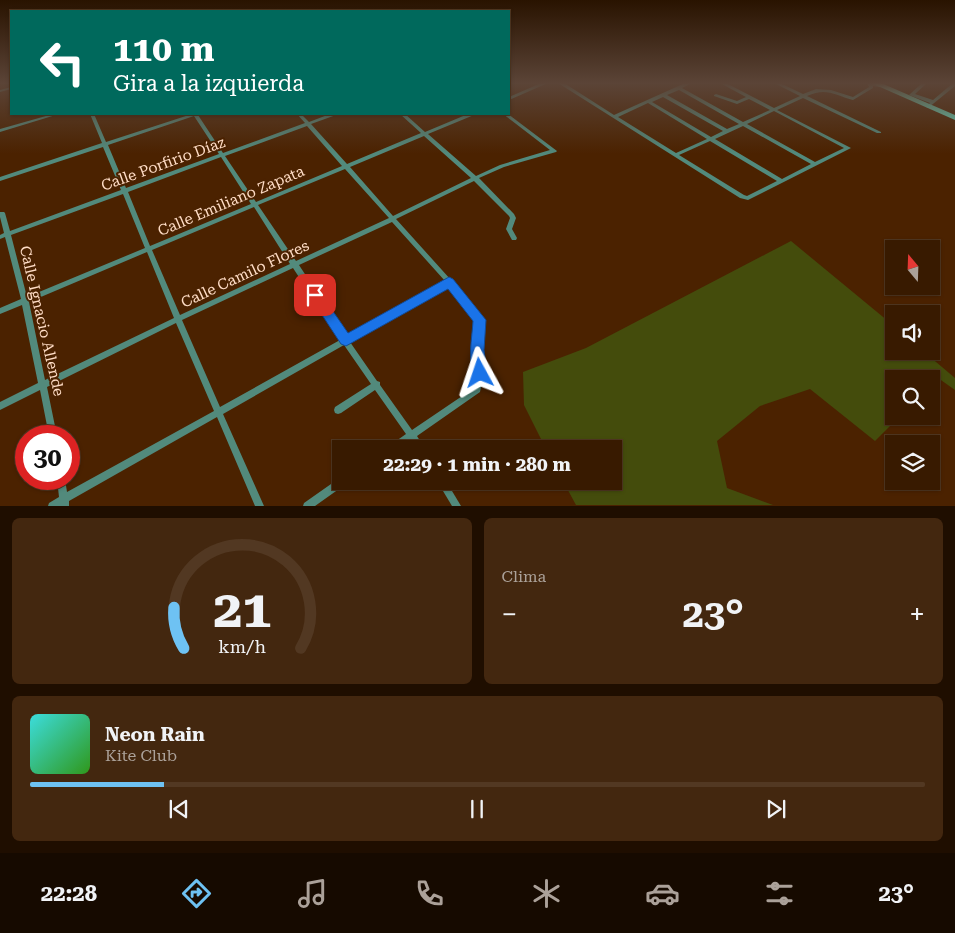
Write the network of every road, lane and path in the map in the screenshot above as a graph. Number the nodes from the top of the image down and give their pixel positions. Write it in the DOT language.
graph roads {
  1 [pos="599,107"];
  2 [pos="637,107"];
  3 [pos="657,107"];
  4 [pos="684,107"];
  5 [pos="713,107"];
  6 [pos="767,107"];
  7 [pos="777,107"];
  8 [pos="824,107"];
  9 [pos="935,107"];
  10 [pos="937,107"];
  11 [pos="772,109"];
  12 [pos="955,114"];
  13 [pos="54,115"];
  14 [pos="92,115"];
  15 [pos="192,115"];
  16 [pos="196,115"];
  17 [pos="300,115"];
  18 [pos="331,115"];
  19 [pos="403,115"];
  20 [pos="470,115"];
  21 [pos="507,115"];
  22 [pos="614,116"];
  23 [pos="955,118"];
  24 [pos="307,123"];
  25 [pos="742,123"];
  26 [pos="0,131"];
  27 [pos="726,131"];
  28 [pos="879,132"];
  29 [pos="424,134"];
  30 [pos="710,139"];
  31 [pos="105,143"];
  32 [pos="222,155"];
  33 [pos="676,155"];
  34 [pos="814,164"];
  35 [pos="345,167"];
  36 [pos="475,178"];
  37 [pos="0,179"];
  38 [pos="781,181"];
  39 [pos="126,191"];
  40 [pos="255,204"];
  41 [pos="2,213"];
  42 [pos="392,219"];
  43 [pos="8,234"];
  44 [pos="0,237"];
  45 [pos="514,238"];
  46 [pos="150,248"];
  47 [pos="294,264"];
  48 [pos="449,282"];
  49 [pos="25,301"];
  50 [pos="0,311"];
  51 [pos="178,319"];
  52 [pos="346,340"];
  53 [pos="378,384"];
  54 [pos="44,386"];
  55 [pos="0,406"];
  56 [pos="338,410"];
  57 [pos="220,412"];
  58 [pos="51,425"];
  59 [pos="412,436"];
  60 [pos="406,440"];
  61 [pos="414,440"];
  62 [pos="332,489"];
  63 [pos="447,490"];
  64 [pos="65,502"];
  65 [pos="52,506"];
  66 [pos="260,506"];
  67 [pos="307,506"];
  68 [pos="457,506"];
  1 -- 22 [label="street"];
  2 -- 22 [label="street"];
  3 -- 30 [label="street"];
  4 -- 27 [label="street"];
  5 -- 25 [label="street"];
  6 -- 11 [label="street"];
  7 -- 11 [label="street"];
  8 -- 28 [label="street"];
  9 -- 23 [label="main road"];
  10 -- 12 [label="main road"];
  11 -- 25 [label="street"];
  11 -- 34 [label="street"];
  13 -- 26 [label="street"];
  14 -- 31 [label="street"];
  15 -- 31 [label="street"];
  16 -- 32 [label="street"];
  17 -- 24 [label="street"];
  18 -- 24 [label="street, Calle Porfirio Díaz"];
  19 -- 29 [label="street"];
  20 -- 29 [label="street, Calle Emiliano Zapata"];
  21 -- 36 [label="street, Calle Camilo Flores"];
  22 -- 33 [label="street"];
  24 -- 32 [label="street, Calle Porfirio Díaz"];
  24 -- 35 [label="street"];
  25 -- 27 [label="street"];
  25 -- 34 [label="street"];
  27 -- 30 [label="street"];
  29 -- 35 [label="street, Calle Emiliano Zapata"];
  29 -- 36 [label="street"];
  30 -- 33 [label="street"];
  30 -- 38 [label="street"];
  31 -- 37 [label="street"];
  31 -- 39 [label="street"];
  32 -- 39 [label="street, Calle Porfirio Díaz"];
  32 -- 40 [label="street"];
  33 -- 38 [label="street"];
  34 -- 38 [label="street"];
  35 -- 40 [label="street, Calle Emiliano Zapata"];
  35 -- 42 [label="street"];
  36 -- 42 [label="street, Calle Camilo Flores"];
  36 -- 45 [label="street"];
  39 -- 43 [label="street, Calle Porfirio Díaz"];
  39 -- 46 [label="street"];
  40 -- 46 [label="street, Calle Emiliano Zapata"];
  40 -- 47 [label="street"];
  41 -- 43 [label="street, Calle Ignacio Allende"];
  42 -- 47 [label="street, Calle Camilo Flores"];
  42 -- 48 [label="street"];
  43 -- 44 [label="street, Calle Porfirio Díaz"];
  43 -- 49 [label="street, Calle Ignacio Allende"];
  46 -- 49 [label="street, Calle Emiliano Zapata"];
  46 -- 51 [label="street"];
  47 -- 51 [label="street, Calle Camilo Flores"];
  47 -- 52 [label="street"];
  48 -- 52 [label="street"];
  48 -- 59 [label="street"];
  49 -- 50 [label="street, Calle Emiliano Zapata"];
  49 -- 54 [label="street, Calle Ignacio Allende"];
  51 -- 54 [label="street, Calle Camilo Flores"];
  51 -- 57 [label="street"];
  52 -- 53 [label="street"];
  52 -- 57 [label="street"];
  53 -- 56 [label="street"];
  53 -- 59 [label="street"];
  54 -- 55 [label="street, Calle Camilo Flores"];
  54 -- 58 [label="street, Calle Ignacio Allende"];
  57 -- 64 [label="street"];
  57 -- 66 [label="street"];
  59 -- 60 [label="street"];
  59 -- 61 [label="street"];
  62 -- 67 [label="street"];
  63 -- 68 [label="street"];
  64 -- 65 [label="street"];
}
